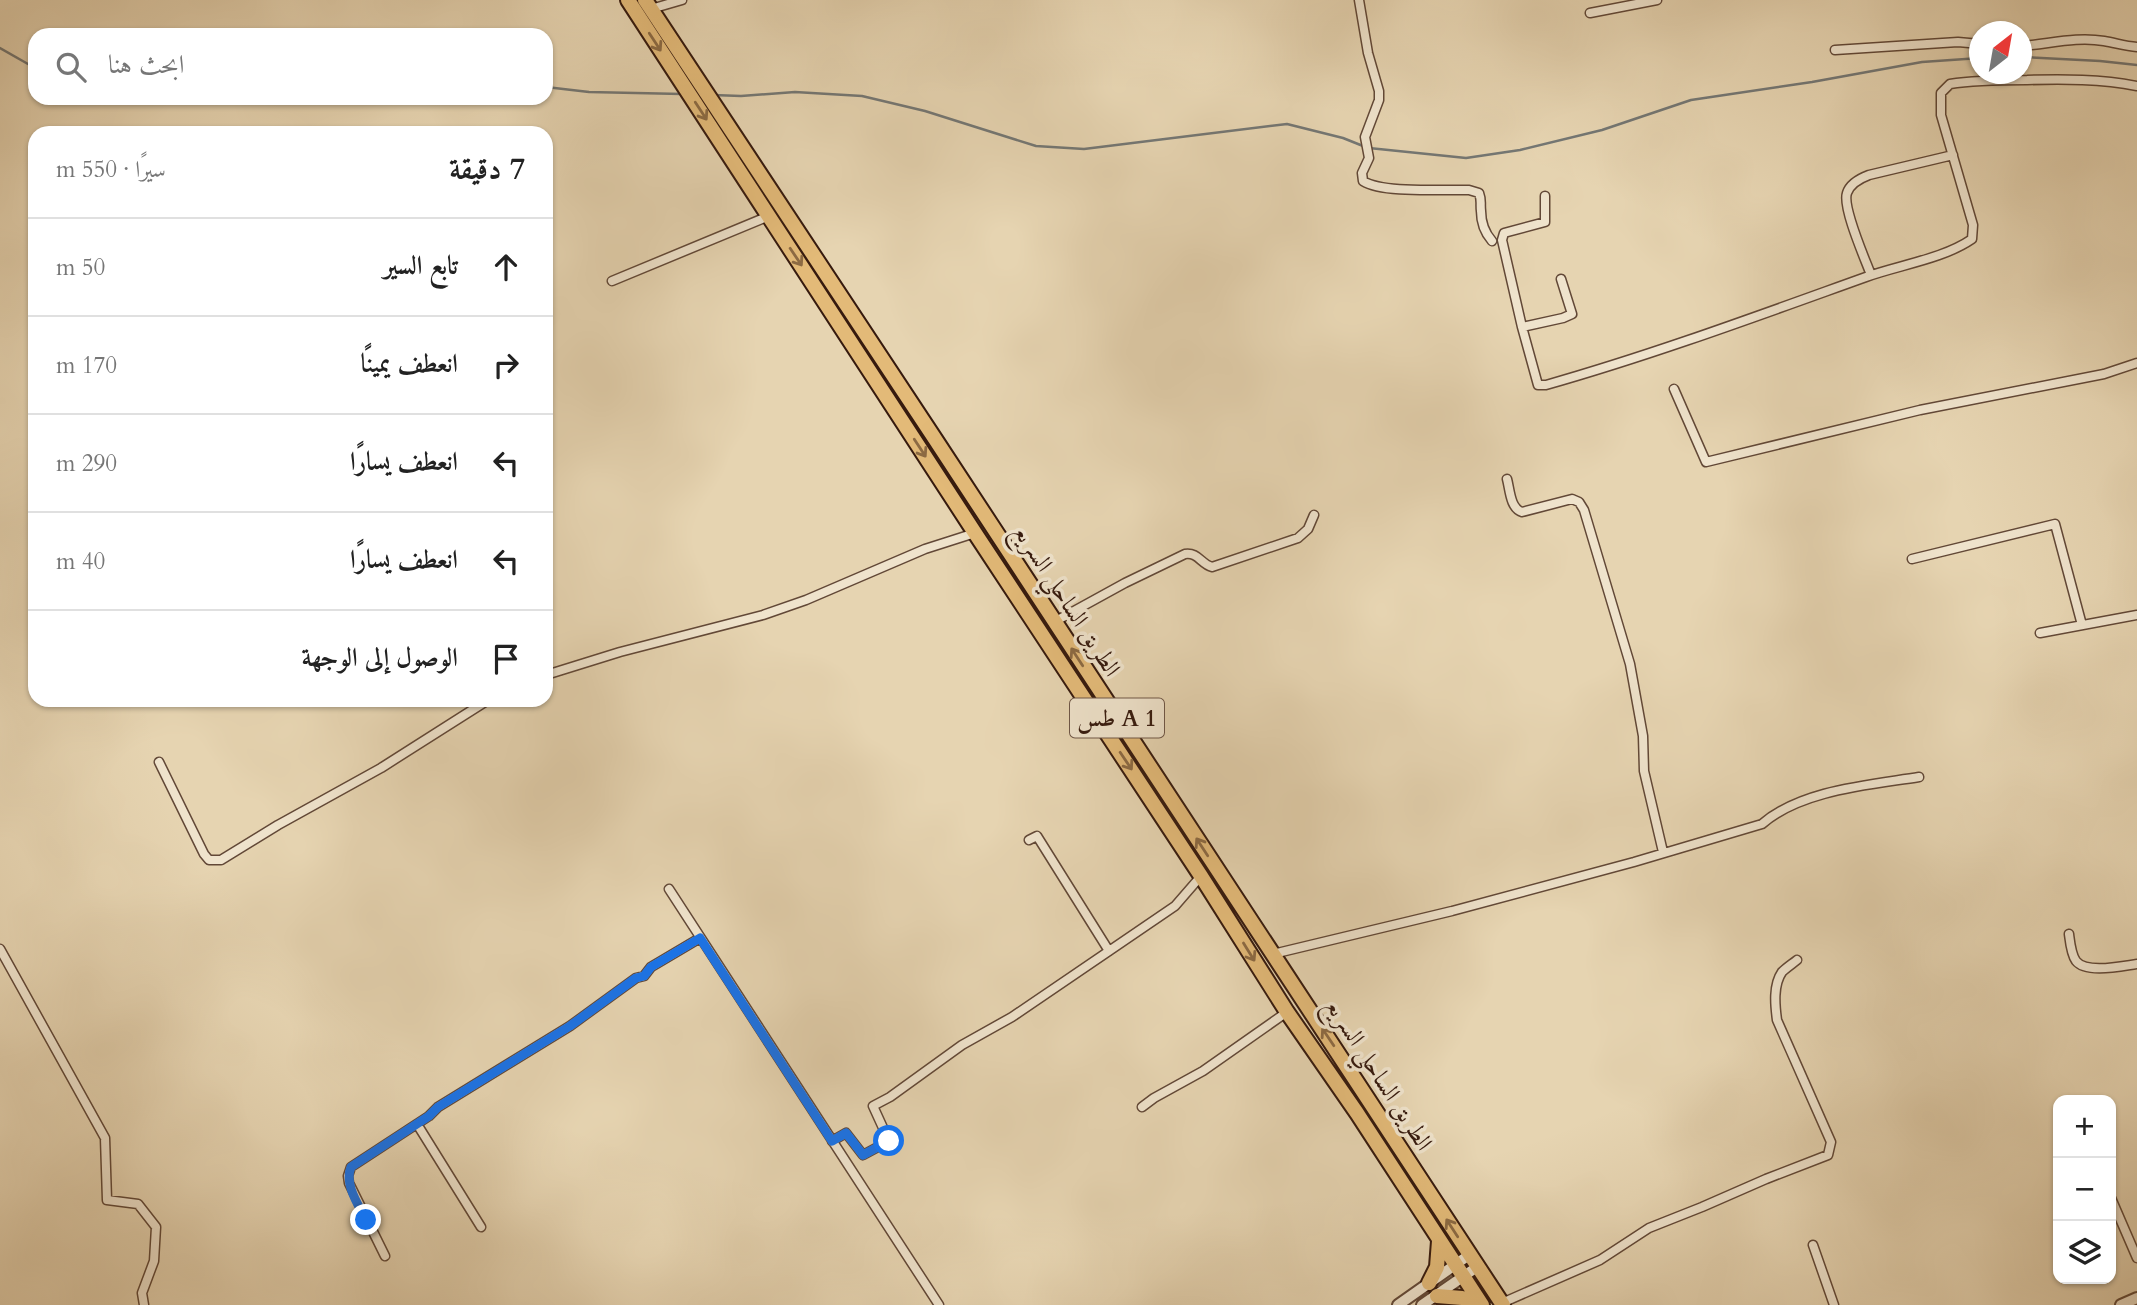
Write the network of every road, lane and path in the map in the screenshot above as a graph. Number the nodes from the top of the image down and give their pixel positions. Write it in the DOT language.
graph roads {
  1 [pos="628,0"];
  2 [pos="682,0"];
  3 [pos="1359,0"];
  4 [pos="1657,0"];
  5 [pos="648,5"];
  6 [pos="1590,13"];
  7 [pos="1969,43"];
  8 [pos="2032,45"];
  9 [pos="2137,47"];
  10 [pos="1835,50"];
  11 [pos="690,81"];
  12 [pos="2137,86"];
  13 [pos="725,135"];
  14 [pos="1953,155"];
  15 [pos="1545,196"];
  16 [pos="769,216"];
  17 [pos="1492,241"];
  18 [pos="1871,275"];
  19 [pos="1561,279"];
  20 [pos="612,281"];
  21 [pos="1522,327"];
  22 [pos="2137,363"];
  23 [pos="1674,389"];
  24 [pos="1507,479"];
  25 [pos="1314,515"];
  26 [pos="975,533"];
  27 [pos="1913,559"];
  28 [pos="2137,615"];
  29 [pos="1054,622"];
  30 [pos="2082,625"];
  31 [pos="2040,633"];
  32 [pos="553,673"];
  33 [pos="477,707"];
  34 [pos="159,762"];
  35 [pos="1919,777"];
  36 [pos="1029,840"];
  37 [pos="1663,852"];
  38 [pos="1201,876"];
  39 [pos="668,889"];
  40 [pos="2069,934"];
  41 [pos="700,938"];
  42 [pos="0,949"];
  43 [pos="1109,951"];
  44 [pos="1273,954"];
  45 [pos="1797,960"];
  46 [pos="2137,964"];
  47 [pos="1287,1012"];
  48 [pos="1142,1107"];
  49 [pos="417,1124"];
  50 [pos="832,1141"];
  51 [pos="2116,1210"];
  52 [pos="481,1227"];
  53 [pos="1439,1240"];
  54 [pos="1812,1245"];
  55 [pos="384,1256"];
  56 [pos="2137,1258"];
  57 [pos="1473,1261"];
  58 [pos="1459,1271"];
  59 [pos="1433,1289"];
  60 [pos="2137,1298"];
  61 [pos="1502,1304"];
  62 [pos="144,1305"];
  63 [pos="939,1305"];
  64 [pos="1398,1305"];
  65 [pos="1422,1305"];
  66 [pos="1480,1305"];
  67 [pos="1834,1305"];
  68 [pos="2121,1305"];
  1 -- 11 [label="highway, one-way"];
  2 -- 5 [label="street"];
  3 -- 17 [label="street"];
  4 -- 6 [label="street"];
  5 -- 11 [label="highway"];
  7 -- 10 [label="street"];
  8 -- 9 [label="street"];
  11 -- 13 [label="highway"];
  12 -- 14 [label="street"];
  13 -- 16 [label="highway, الطريق الساحلي السريع / طس A 1"];
  13 -- 29 [label="highway, الطريق الساحلي السريع / طس A 1"];
  14 -- 18 [label="street"];
  14 -- 18 [label="street"];
  15 -- 21 [label="street"];
  16 -- 20 [label="street"];
  16 -- 26 [label="highway, الطريق الساحلي السريع / طس A 1, one-way"];
  18 -- 21 [label="street"];
  19 -- 21 [label="street"];
  22 -- 23 [label="street"];
  24 -- 37 [label="street"];
  25 -- 29 [label="street"];
  26 -- 32 [label="street"];
  26 -- 38 [label="highway, الطريق الساحلي السريع / طس A 1, one-way"];
  27 -- 30 [label="street"];
  28 -- 30 [label="street"];
  44 -- 29 [label="highway, الطريق الساحلي السريع / طس A 1, one-way"];
  30 -- 31 [label="street"];
  33 -- 34 [label="street"];
  35 -- 37 [label="street"];
  36 -- 43 [label="street"];
  37 -- 44 [label="street"];
  38 -- 43 [label="street"];
  38 -- 47 [label="highway, الطريق الساحلي السريع / طس A 1, one-way"];
  39 -- 41 [label="street"];
  40 -- 46 [label="street"];
  41 -- 49 [label="street"];
  41 -- 50 [label="street"];
  42 -- 62 [label="street"];
  43 -- 50 [label="street"];
  57 -- 44 [label="highway, الطريق الساحلي السريع / طس A 1, one-way"];
  45 -- 61 [label="street"];
  47 -- 48 [label="street"];
  47 -- 53 [label="highway, الطريق الساحلي السريع / طس A 1"];
  49 -- 52 [label="street"];
  49 -- 55 [label="street"];
  50 -- 63 [label="street"];
  51 -- 56 [label="street"];
  53 -- 58 [label="highway, الطريق الساحلي السريع / طس A 1"];
  53 -- 59 [label="highway"];
  54 -- 67 [label="street"];
  57 -- 58 [label="street"];
  57 -- 61 [label="highway, الطريق الساحلي السريع / طس A 1"];
  58 -- 59 [label="street"];
  58 -- 66 [label="highway, الطريق الساحلي السريع / طس A 1"];
  59 -- 64 [label="street"];
  59 -- 65 [label="street"];
  59 -- 66 [label="highway"];
  60 -- 68 [label="street"];
}
